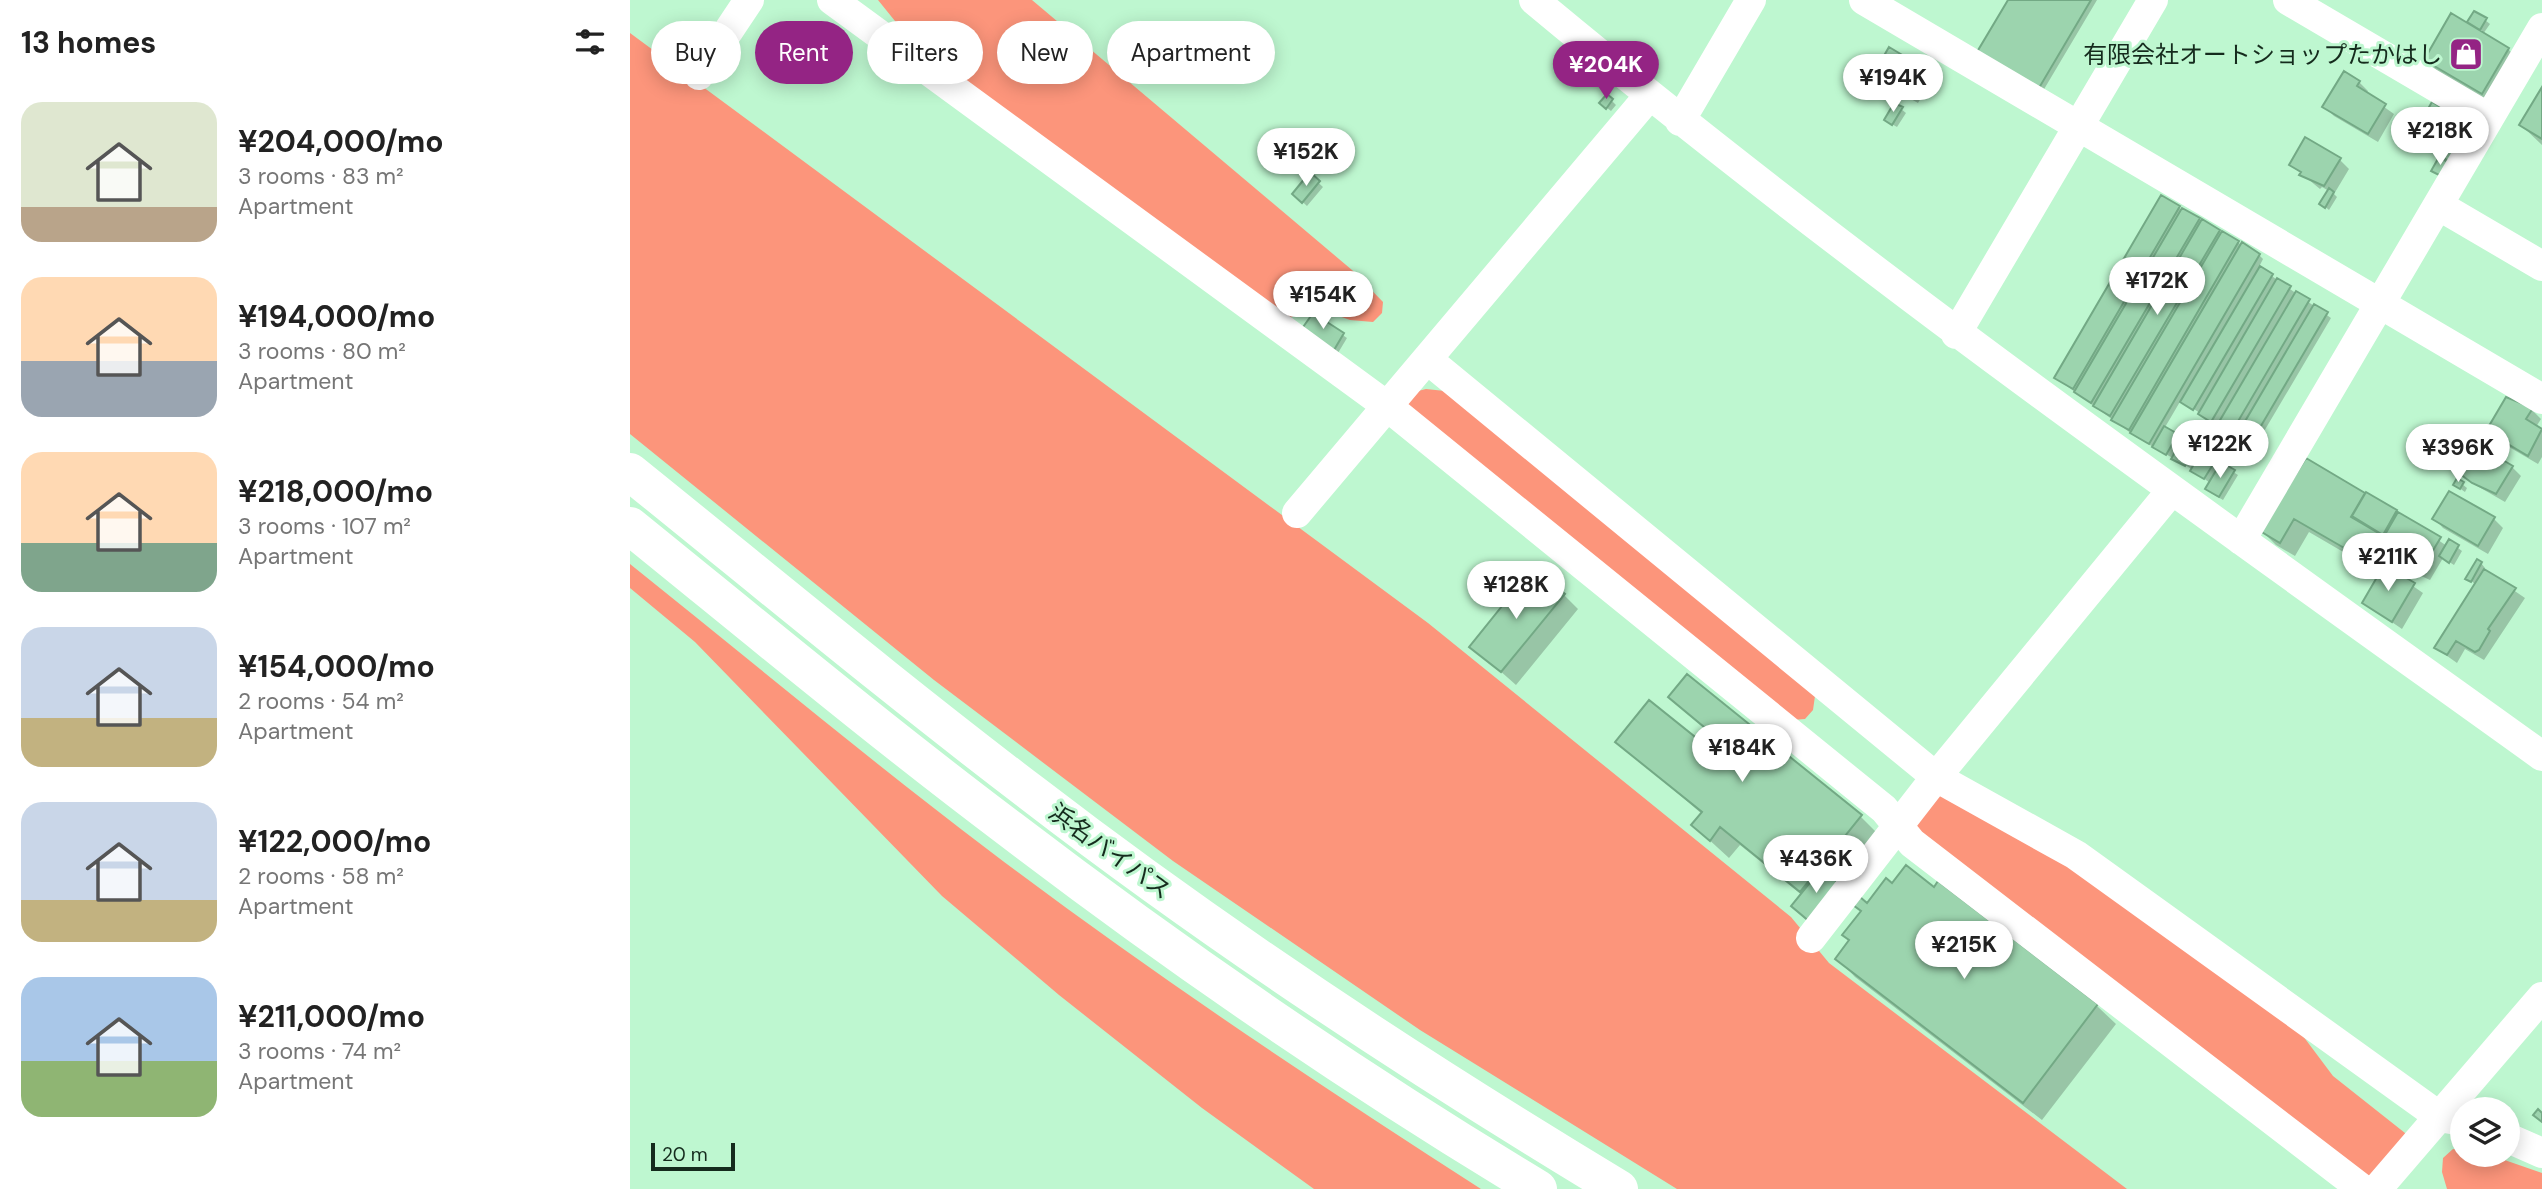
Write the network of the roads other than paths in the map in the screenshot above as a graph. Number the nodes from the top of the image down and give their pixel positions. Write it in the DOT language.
graph roads {
  1 [pos="749,0"];
  2 [pos="832,0"];
  3 [pos="1534,0"];
  4 [pos="1751,0"];
  5 [pos="1864,0"];
  6 [pos="2152,0"];
  7 [pos="2288,0"];
  8 [pos="735,21"];
  9 [pos="2542,28"];
  10 [pos="1648,96"];
  11 [pos="2489,118"];
  12 [pos="1680,121"];
  13 [pos="2078,126"];
  14 [pos="2438,205"];
  15 [pos="2542,266"];
  16 [pos="2380,304"];
  17 [pos="1956,334"];
  18 [pos="1427,359"];
  19 [pos="2542,399"];
  20 [pos="1387,406"];
  21 [pos="630,472"];
  22 [pos="2172,490"];
  23 [pos="1297,513"];
  24 [pos="630,526"];
  25 [pos="2241,540"];
  26 [pos="2542,756"];
  27 [pos="1936,777"];
  28 [pos="1898,826"];
  29 [pos="1811,938"];
  30 [pos="2542,997"];
  31 [pos="2467,1097"];
  32 [pos="2450,1118"];
  33 [pos="2450,1120"];
  34 [pos="2520,1143"];
  35 [pos="2542,1153"];
  36 [pos="2379,1187"];
  37 [pos="1538,1189"];
  38 [pos="1619,1189"];
  1 -- 8 [label="street"];
  2 -- 20 [label="street"];
  3 -- 10 [label="street"];
  4 -- 12 [label="street"];
  5 -- 13 [label="street"];
  6 -- 13 [label="street"];
  7 -- 11 [label="street"];
  9 -- 11 [label="street"];
  10 -- 12 [label="street"];
  10 -- 18 [label="street"];
  11 -- 14 [label="street"];
  12 -- 17 [label="street"];
  13 -- 16 [label="street"];
  13 -- 17 [label="street"];
  14 -- 15 [label="street"];
  14 -- 16 [label="street"];
  16 -- 19 [label="street"];
  16 -- 25 [label="street"];
  17 -- 22 [label="street"];
  18 -- 20 [label="street"];
  18 -- 27 [label="street"];
  20 -- 23 [label="street"];
  20 -- 28 [label="street"];
  21 -- 38 [label="highway, 浜名バイパス"];
  22 -- 25 [label="street"];
  22 -- 27 [label="street"];
  24 -- 37 [label="highway, 浜名バイパス"];
  25 -- 26 [label="street"];
  27 -- 28 [label="street"];
  27 -- 32 [label="street"];
  28 -- 29 [label="street"];
  28 -- 36 [label="street"];
  30 -- 31 [label="street"];
  33 -- 36 [label="street"];
  34 -- 35 [label="street"];
}
